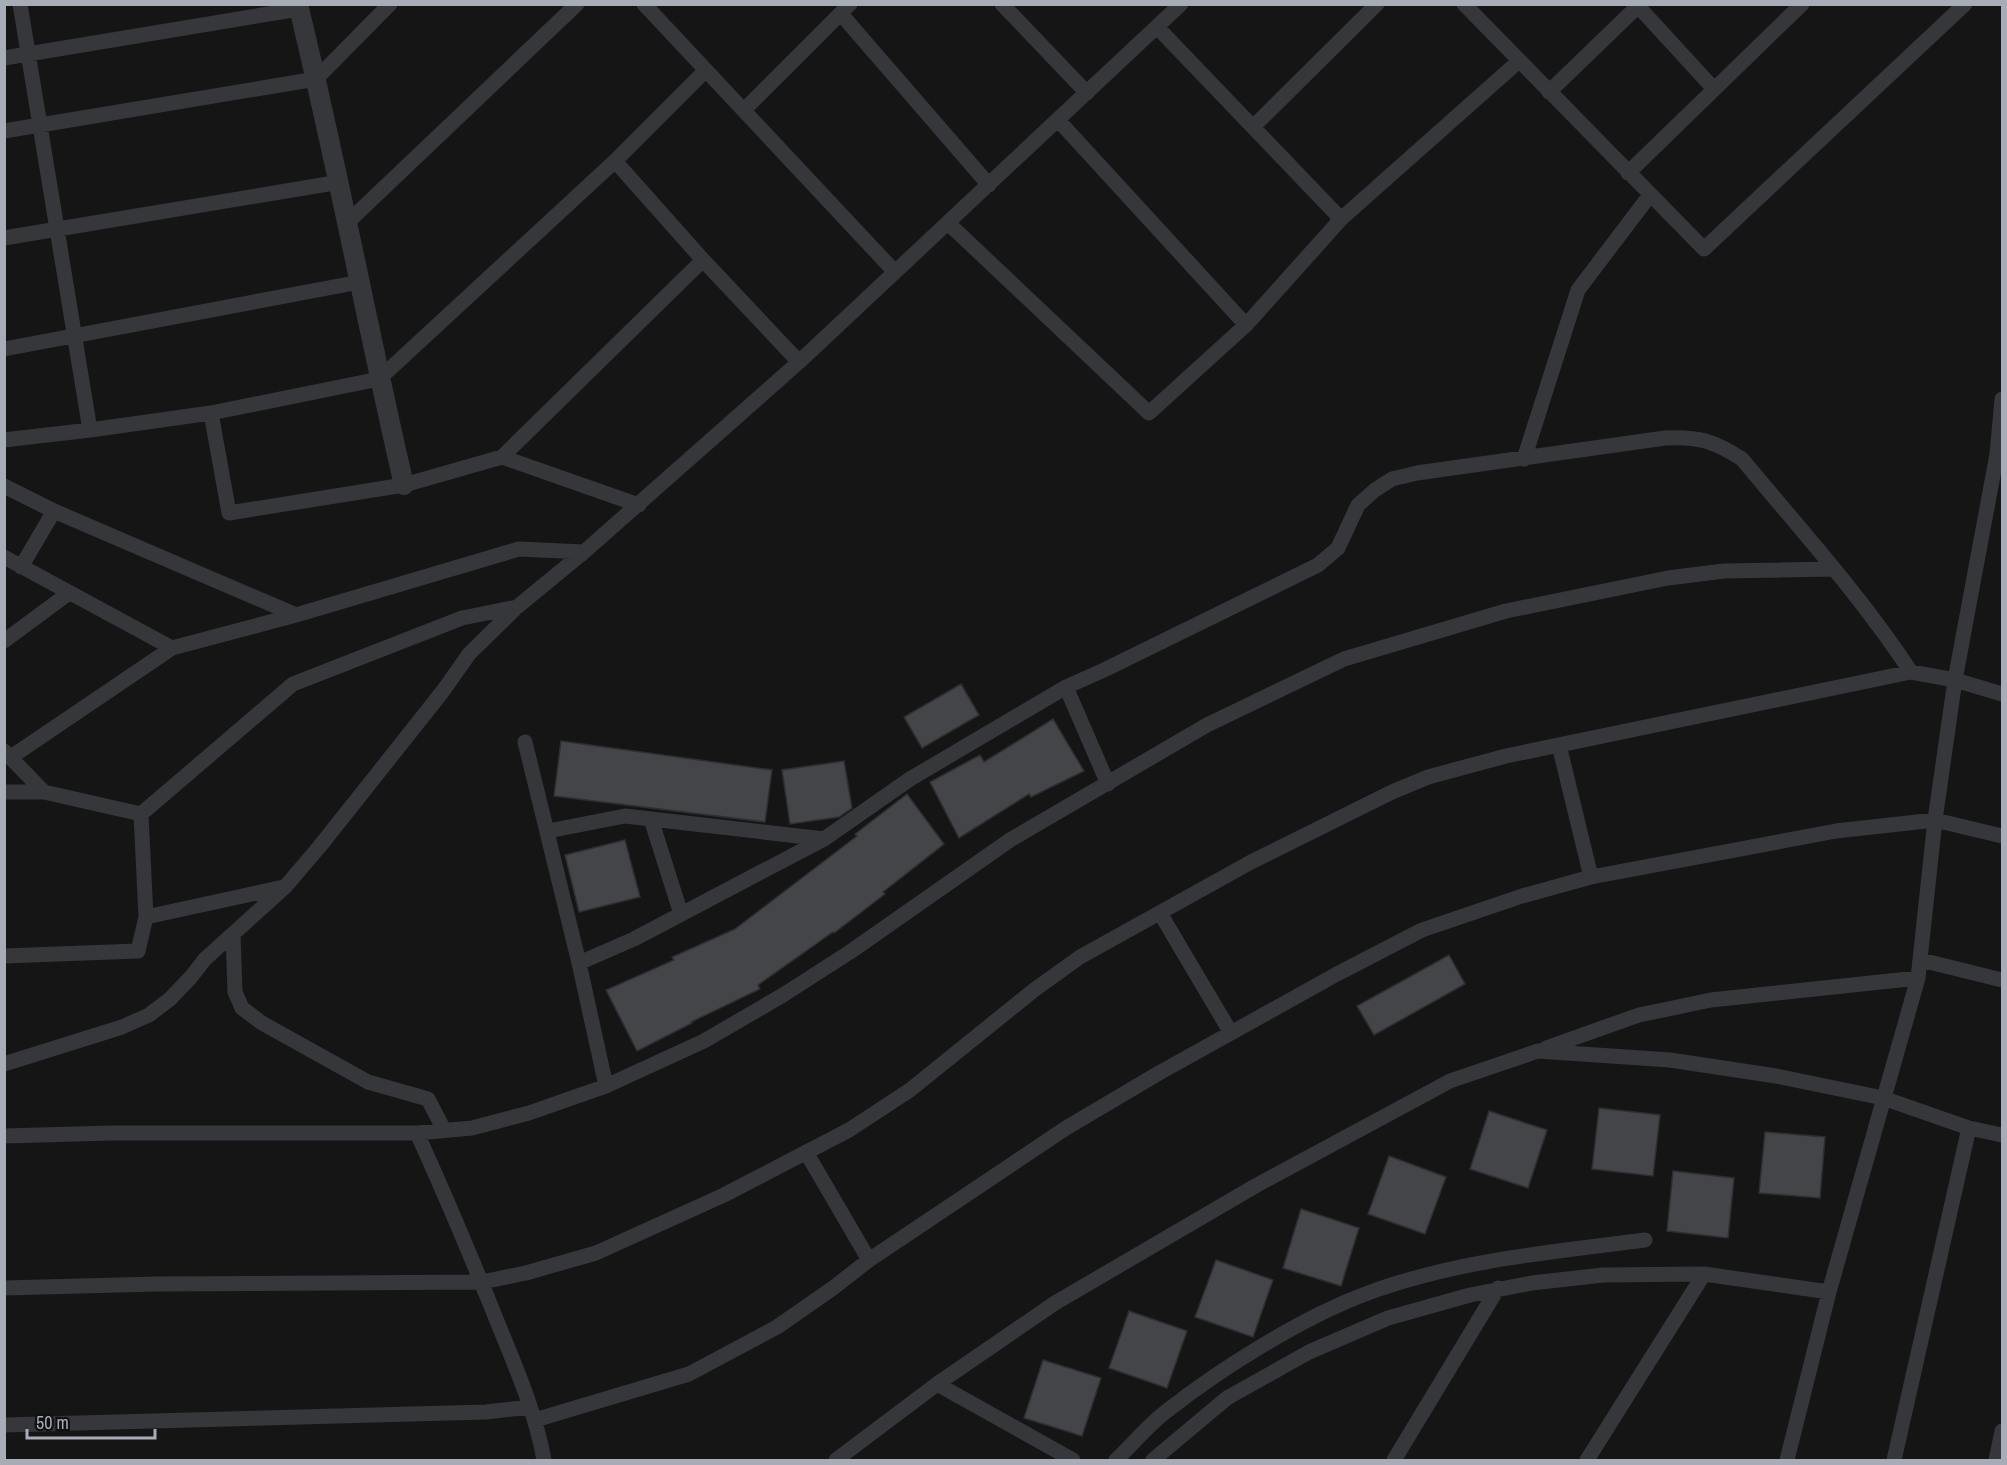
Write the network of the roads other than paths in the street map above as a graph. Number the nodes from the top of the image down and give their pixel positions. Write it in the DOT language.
graph roads {
  1 [pos="20,4"];
  2 [pos="390,4"];
  3 [pos="577,4"];
  4 [pos="644,4"];
  5 [pos="1002,4"];
  6 [pos="1181,4"];
  7 [pos="1377,4"];
  8 [pos="1464,4"];
  9 [pos="1965,4"];
  10 [pos="1637,5"];
  11 [pos="298,7"];
  12 [pos="1792,8"];
  13 [pos="846,9"];
  14 [pos="1157,27"];
  15 [pos="28,55"];
  16 [pos="4,58"];
  17 [pos="1519,61"];
  18 [pos="706,70"];
  19 [pos="316,79"];
  20 [pos="1714,89"];
  21 [pos="1549,92"];
  22 [pos="1087,93"];
  23 [pos="744,110"];
  24 [pos="1058,120"];
  25 [pos="40,125"];
  26 [pos="1253,127"];
  27 [pos="4,131"];
  28 [pos="615,161"];
  29 [pos="1628,173"];
  30 [pos="340,182"];
  31 [pos="988,184"];
  32 [pos="1650,195"];
  33 [pos="1341,219"];
  34 [pos="348,222"];
  35 [pos="948,223"];
  36 [pos="57,228"];
  37 [pos="4,238"];
  38 [pos="703,260"];
  39 [pos="895,272"];
  40 [pos="360,282"];
  41 [pos="1246,325"];
  42 [pos="75,336"];
  43 [pos="4,349"];
  44 [pos="800,362"];
  45 [pos="379,380"];
  46 [pos="2002,400"];
  47 [pos="211,413"];
  48 [pos="90,430"];
  49 [pos="4,440"];
  50 [pos="502,457"];
  51 [pos="2000,457"];
  52 [pos="1524,459"];
  53 [pos="404,485"];
  54 [pos="4,486"];
  55 [pos="639,505"];
  56 [pos="54,511"];
  57 [pos="584,552"];
  58 [pos="4,557"];
  59 [pos="21,567"];
  60 [pos="1834,569"];
  61 [pos="69,593"];
  62 [pos="517,607"];
  63 [pos="296,615"];
  64 [pos="4,641"];
  65 [pos="172,648"];
  66 [pos="1911,672"];
  67 [pos="1955,680"];
  68 [pos="1066,687"];
  69 [pos="2002,694"];
  70 [pos="525,742"];
  71 [pos="1559,745"];
  72 [pos="8,754"];
  73 [pos="1108,784"];
  74 [pos="4,792"];
  75 [pos="44,792"];
  76 [pos="141,814"];
  77 [pos="651,819"];
  78 [pos="1935,820"];
  79 [pos="548,831"];
  80 [pos="2002,836"];
  81 [pos="824,839"];
  82 [pos="1591,877"];
  83 [pos="285,887"];
  84 [pos="1160,913"];
  85 [pos="681,914"];
  86 [pos="146,917"];
  87 [pos="233,933"];
  88 [pos="4,956"];
  89 [pos="1921,960"];
  90 [pos="579,963"];
  91 [pos="1918,978"];
  92 [pos="2002,980"];
  93 [pos="1231,1033"];
  94 [pos="1538,1051"];
  95 [pos="4,1064"];
  96 [pos="606,1086"];
  97 [pos="1883,1098"];
  98 [pos="1969,1128"];
  99 [pos="444,1130"];
  100 [pos="417,1133"];
  101 [pos="2002,1135"];
  102 [pos="4,1136"];
  103 [pos="806,1152"];
  104 [pos="1645,1240"];
  105 [pos="869,1260"];
  106 [pos="1704,1274"];
  107 [pos="482,1282"];
  108 [pos="4,1288"];
  109 [pos="1498,1288"];
  110 [pos="1829,1292"];
  111 [pos="937,1384"];
  112 [pos="532,1414"];
  113 [pos="4,1425"];
  114 [pos="2002,1431"];
  115 [pos="544,1461"];
  116 [pos="836,1461"];
  117 [pos="1073,1461"];
  118 [pos="1116,1461"];
  119 [pos="1152,1461"];
  120 [pos="1394,1461"];
  121 [pos="1587,1461"];
  122 [pos="1786,1461"];
  123 [pos="1894,1461"];
  124 [pos="1996,1461"];
  1 -- 15 [label="street"];
  2 -- 19 [label="street"];
  3 -- 34 [label="street"];
  4 -- 18 [label="street"];
  5 -- 22 [label="street"];
  6 -- 14 [label="street"];
  7 -- 26 [label="street"];
  8 -- 17 [label="street"];
  9 -- 32 [label="street"];
  10 -- 20 [label="street"];
  10 -- 21 [label="street"];
  11 -- 15 [label="street"];
  11 -- 19 [label="street"];
  12 -- 20 [label="street"];
  13 -- 23 [label="street"];
  13 -- 31 [label="street"];
  14 -- 22 [label="street"];
  14 -- 26 [label="street"];
  15 -- 16 [label="street"];
  15 -- 25 [label="street"];
  17 -- 21 [label="street"];
  17 -- 33 [label="street"];
  18 -- 23 [label="street"];
  18 -- 28 [label="street"];
  19 -- 25 [label="street"];
  19 -- 30 [label="street"];
  20 -- 29 [label="street"];
  21 -- 29 [label="street"];
  22 -- 24 [label="street"];
  23 -- 39 [label="street"];
  24 -- 31 [label="street"];
  24 -- 41 [label="street"];
  25 -- 27 [label="street"];
  25 -- 36 [label="street"];
  26 -- 33 [label="street"];
  28 -- 38 [label="street"];
  28 -- 45 [label="street"];
  29 -- 32 [label="street"];
  30 -- 34 [label="street"];
  30 -- 36 [label="street"];
  31 -- 35 [label="street"];
  32 -- 52 [label="street"];
  33 -- 41 [label="street"];
  34 -- 40 [label="street"];
  35 -- 39 [label="street"];
  35 -- 41 [label="street"];
  36 -- 37 [label="street"];
  36 -- 42 [label="street"];
  38 -- 44 [label="street"];
  38 -- 50 [label="street"];
  39 -- 44 [label="street"];
  40 -- 42 [label="street"];
  40 -- 45 [label="street"];
  42 -- 43 [label="street"];
  42 -- 48 [label="street"];
  44 -- 55 [label="street"];
  45 -- 47 [label="street"];
  45 -- 53 [label="street"];
  46 -- 51 [label="street"];
  47 -- 48 [label="street"];
  47 -- 53 [label="street"];
  48 -- 49 [label="street"];
  50 -- 53 [label="street"];
  50 -- 55 [label="street"];
  51 -- 67 [label="street"];
  52 -- 60 [label="street"];
  52 -- 68 [label="street"];
  54 -- 56 [label="street"];
  55 -- 57 [label="street"];
  56 -- 59 [label="street"];
  56 -- 63 [label="street"];
  57 -- 62 [label="street"];
  57 -- 63 [label="street"];
  58 -- 59 [label="street"];
  59 -- 61 [label="street"];
  60 -- 66 [label="street"];
  60 -- 73 [label="street"];
  61 -- 64 [label="street"];
  61 -- 65 [label="street"];
  62 -- 76 [label="street"];
  62 -- 83 [label="street"];
  63 -- 65 [label="street"];
  65 -- 72 [label="street"];
  66 -- 67 [label="street"];
  66 -- 71 [label="street"];
  67 -- 69 [label="street"];
  67 -- 78 [label="street"];
  68 -- 73 [label="street"];
  68 -- 81 [label="street"];
  70 -- 79 [label="street"];
  71 -- 82 [label="street"];
  71 -- 84 [label="street"];
  72 -- 75 [label="street"];
  73 -- 96 [label="street"];
  74 -- 75 [label="street"];
  75 -- 76 [label="street"];
  76 -- 86 [label="street"];
  77 -- 79 [label="street"];
  77 -- 81 [label="street"];
  77 -- 85 [label="street"];
  78 -- 80 [label="street"];
  78 -- 82 [label="street"];
  78 -- 89 [label="street"];
  79 -- 90 [label="street"];
  81 -- 85 [label="street"];
  82 -- 93 [label="street"];
  83 -- 86 [label="street"];
  83 -- 87 [label="street"];
  84 -- 93 [label="street"];
  84 -- 103 [label="street"];
  85 -- 90 [label="street"];
  86 -- 88 [label="street"];
  87 -- 95 [label="street"];
  87 -- 99 [label="street"];
  89 -- 91 [label="street"];
  89 -- 92 [label="street"];
  90 -- 96 [label="street"];
  91 -- 94 [label="street"];
  91 -- 97 [label="street"];
  93 -- 105 [label="street"];
  94 -- 97 [label="street"];
  94 -- 111 [label="street"];
  96 -- 99 [label="street"];
  97 -- 98 [label="street"];
  97 -- 110 [label="street"];
  98 -- 101 [label="street"];
  98 -- 123 [label="street"];
  99 -- 100 [label="street"];
  100 -- 102 [label="street"];
  100 -- 107 [label="street"];
  103 -- 105 [label="street"];
  103 -- 107 [label="street"];
  104 -- 118 [label="street"];
  105 -- 112 [label="street"];
  106 -- 109 [label="street"];
  106 -- 110 [label="street"];
  106 -- 121 [label="street"];
  107 -- 108 [label="street"];
  107 -- 112 [label="street"];
  109 -- 119 [label="street"];
  109 -- 120 [label="street"];
  110 -- 122 [label="street"];
  111 -- 116 [label="street"];
  111 -- 117 [label="street"];
  112 -- 113 [label="street"];
  112 -- 115 [label="street"];
  114 -- 124 [label="street"];
}
